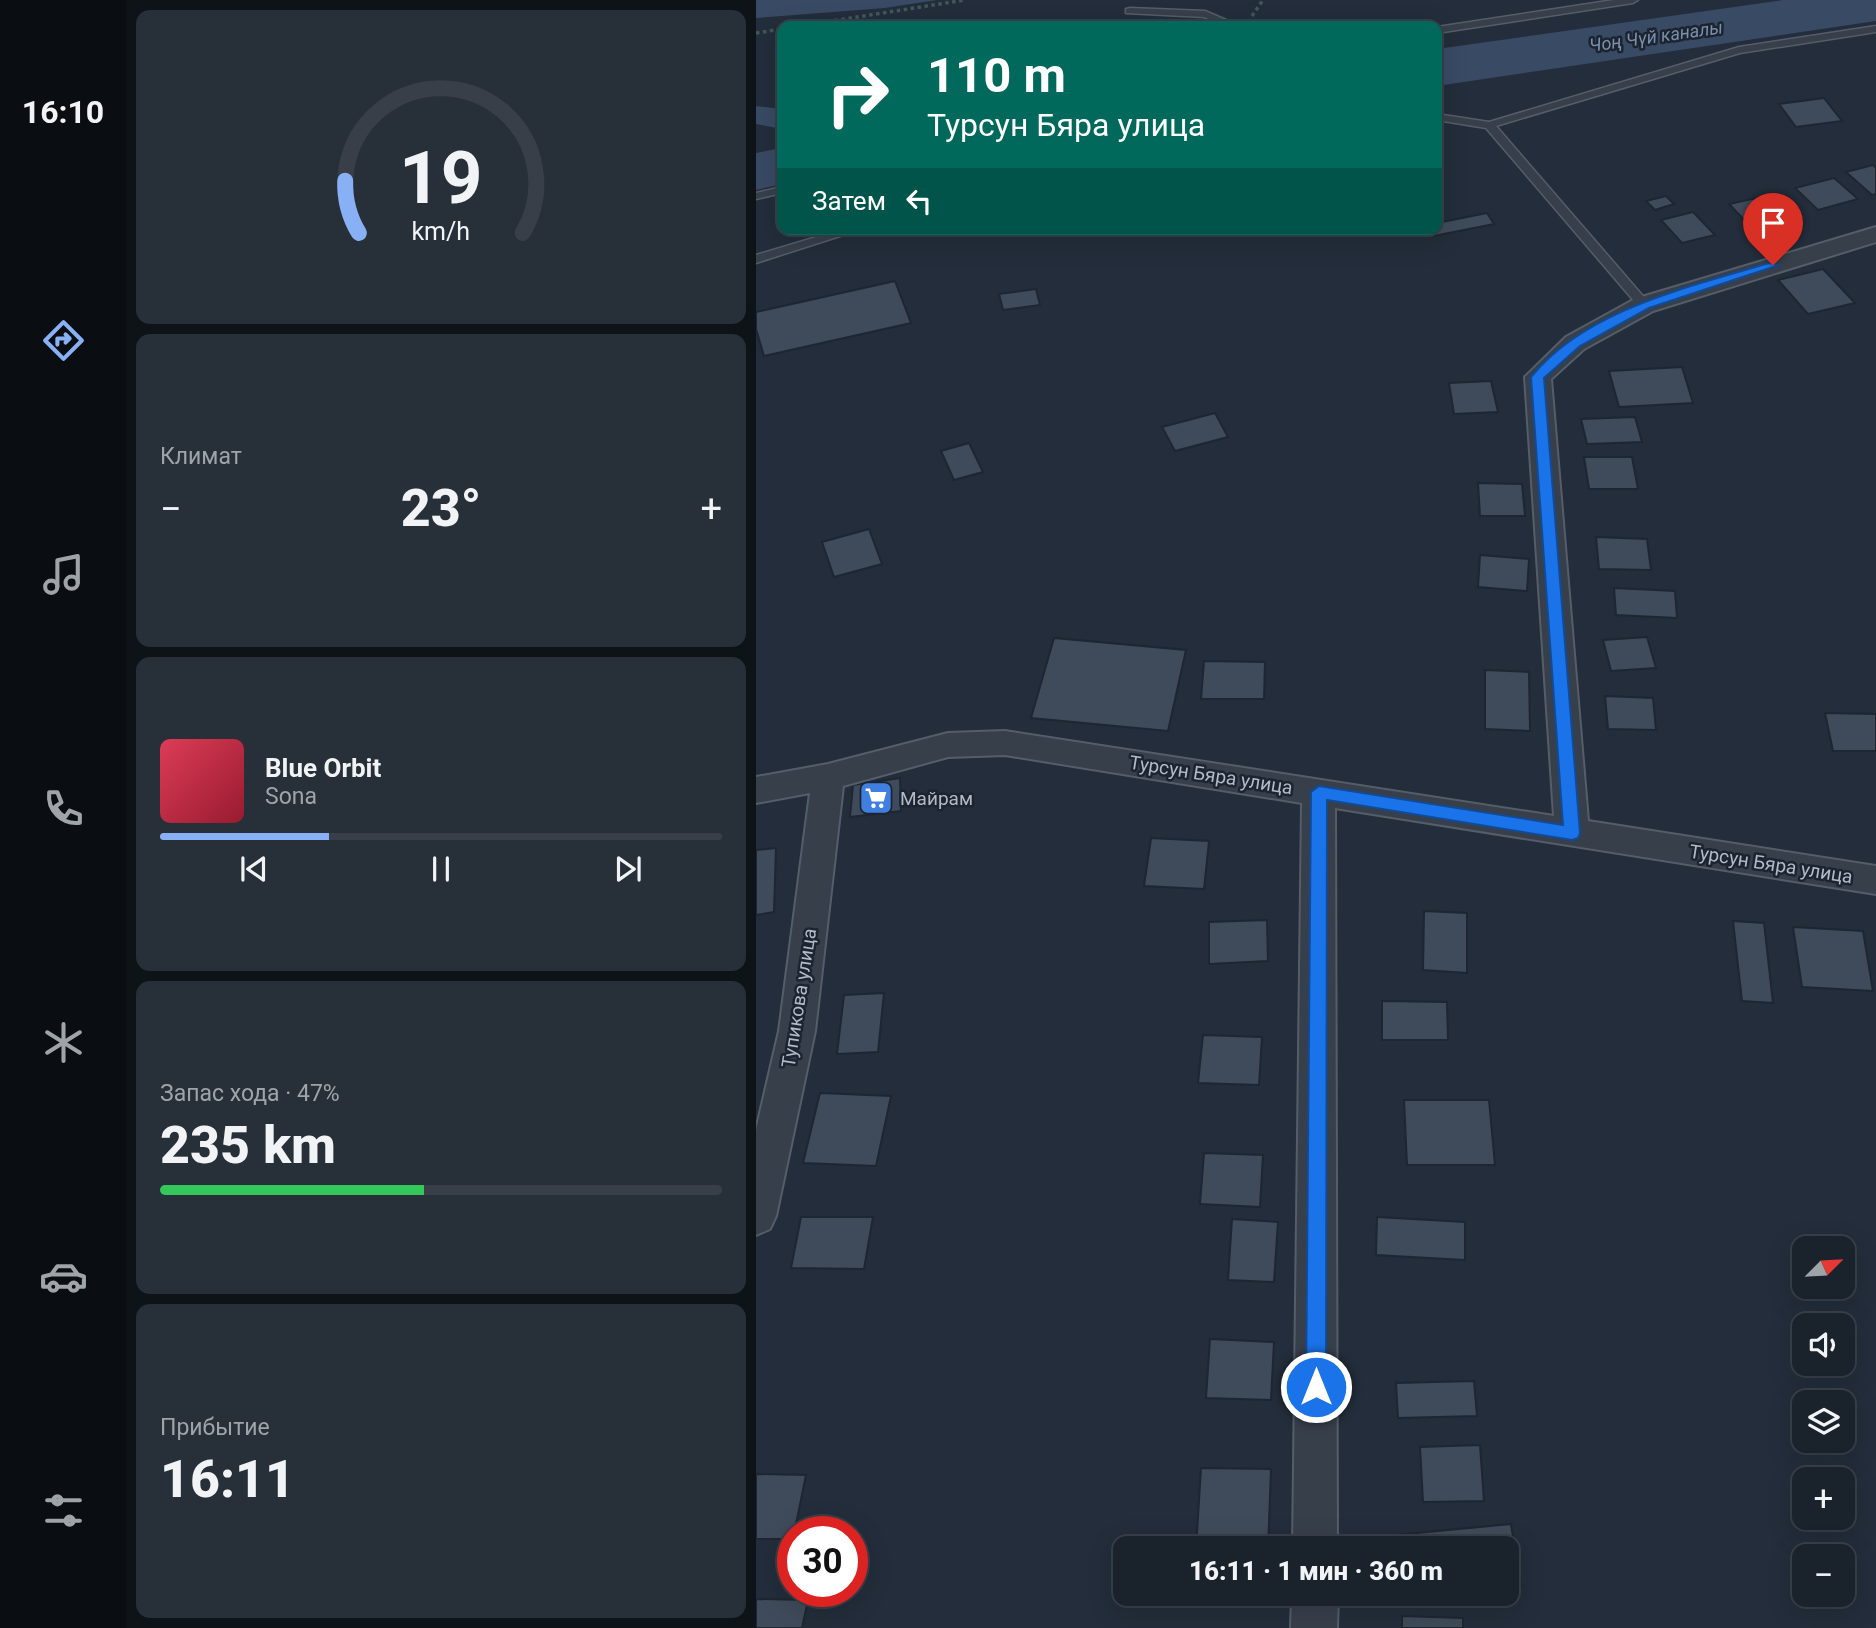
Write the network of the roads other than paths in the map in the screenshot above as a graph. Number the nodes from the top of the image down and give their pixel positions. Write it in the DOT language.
graph roads {
  1 [pos="1633,0"];
  2 [pos="1130,11"];
  3 [pos="1222,21"];
  4 [pos="1442,29"];
  5 [pos="1876,29"];
  6 [pos="1442,118"];
  7 [pos="1489,125"];
  8 [pos="777,191"];
  9 [pos="756,196"];
  10 [pos="1876,234"];
  11 [pos="836,235"];
  12 [pos="756,259"];
  13 [pos="1644,305"];
  14 [pos="828,777"];
  15 [pos="756,790"];
  16 [pos="1319,792"];
  17 [pos="1572,833"];
  18 [pos="1876,880"];
  19 [pos="756,1216"];
  20 [pos="1315,1536"];
  21 [pos="1314,1606"];
  22 [pos="1314,1628"];
  1 -- 4 [label="lane"];
  2 -- 3 [label="lane"];
  5 -- 7 [label="lane"];
  6 -- 7 [label="lane"];
  7 -- 13 [label="lane"];
  8 -- 9 [label="lane"];
  10 -- 13 [label="street"];
  11 -- 12 [label="lane"];
  13 -- 17 [label="street"];
  14 -- 15 [label="street, Турсун Бяра улица"];
  14 -- 16 [label="street, Турсун Бяра улица"];
  14 -- 19 [label="street, Тупикова улица"];
  16 -- 17 [label="street, Турсун Бяра улица"];
  16 -- 20 [label="street"];
  17 -- 18 [label="street, Турсун Бяра улица"];
  21 -- 22 [label="street"];
}
